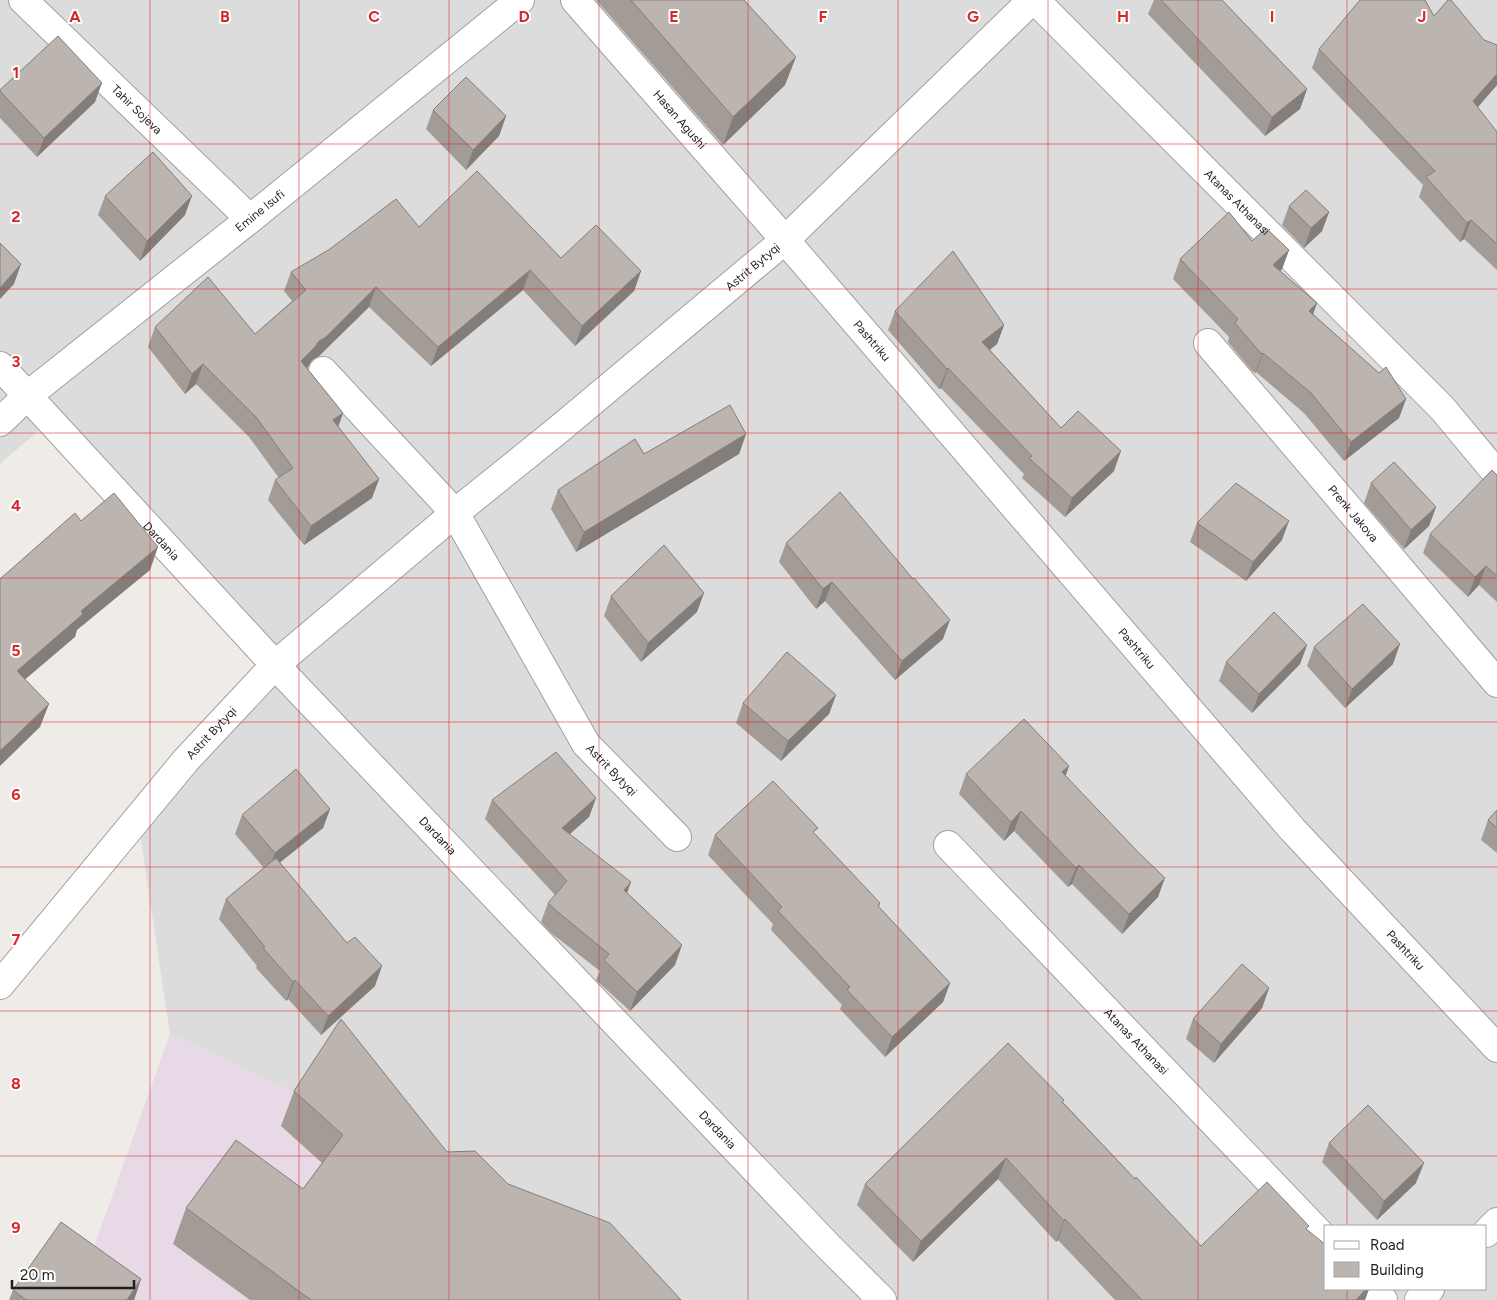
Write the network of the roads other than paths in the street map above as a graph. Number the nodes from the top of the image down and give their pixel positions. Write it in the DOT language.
graph roads {
  1 [pos="23,0"];
  2 [pos="520,0"];
  3 [pos="575,0"];
  4 [pos="1034,0"];
  5 [pos="250,219"];
  6 [pos="785,240"];
  7 [pos="1208,343"];
  8 [pos="0,366"];
  9 [pos="323,371"];
  10 [pos="27,396"];
  11 [pos="0,422"];
  12 [pos="1497,474"];
  13 [pos="455,513"];
  14 [pos="275,665"];
  15 [pos="1497,683"];
  16 [pos="677,837"];
  17 [pos="948,845"];
  18 [pos="0,985"];
  19 [pos="1497,1048"];
  20 [pos="1497,1222"];
  21 [pos="1487,1232"];
  22 [pos="1324,1238"];
  23 [pos="1373,1290"];
  24 [pos="1429,1290"];
  25 [pos="882,1300"];
  26 [pos="1383,1300"];
  27 [pos="1419,1300"];
  1 -- 5 [label="street, Tahir Sojeva"];
  2 -- 5 [label="street, Emine Isufi"];
  3 -- 6 [label="street, Hasan Agushi"];
  4 -- 6 [label="street, Astrit Bytyqi"];
  4 -- 12 [label="street, Atanas Athanasi"];
  5 -- 10 [label="street, Emine Isufi"];
  6 -- 13 [label="street, Astrit Bytyqi"];
  6 -- 19 [label="street, Pashtriku"];
  7 -- 15 [label="street, Prenk Jakova"];
  8 -- 10 [label="street, Dardania"];
  9 -- 13 [label="street, Astrit Bytyqi"];
  10 -- 11 [label="street, Emine Isufi"];
  10 -- 14 [label="street, Dardania"];
  13 -- 14 [label="street, Astrit Bytyqi"];
  13 -- 16 [label="street, Astrit Bytyqi"];
  14 -- 18 [label="street, Astrit Bytyqi"];
  14 -- 25 [label="street, Dardania"];
  17 -- 22 [label="street, Atanas Athanasi"];
  20 -- 21 [label="street"];
  23 -- 26 [label="street"];
  24 -- 27 [label="street"];
}
